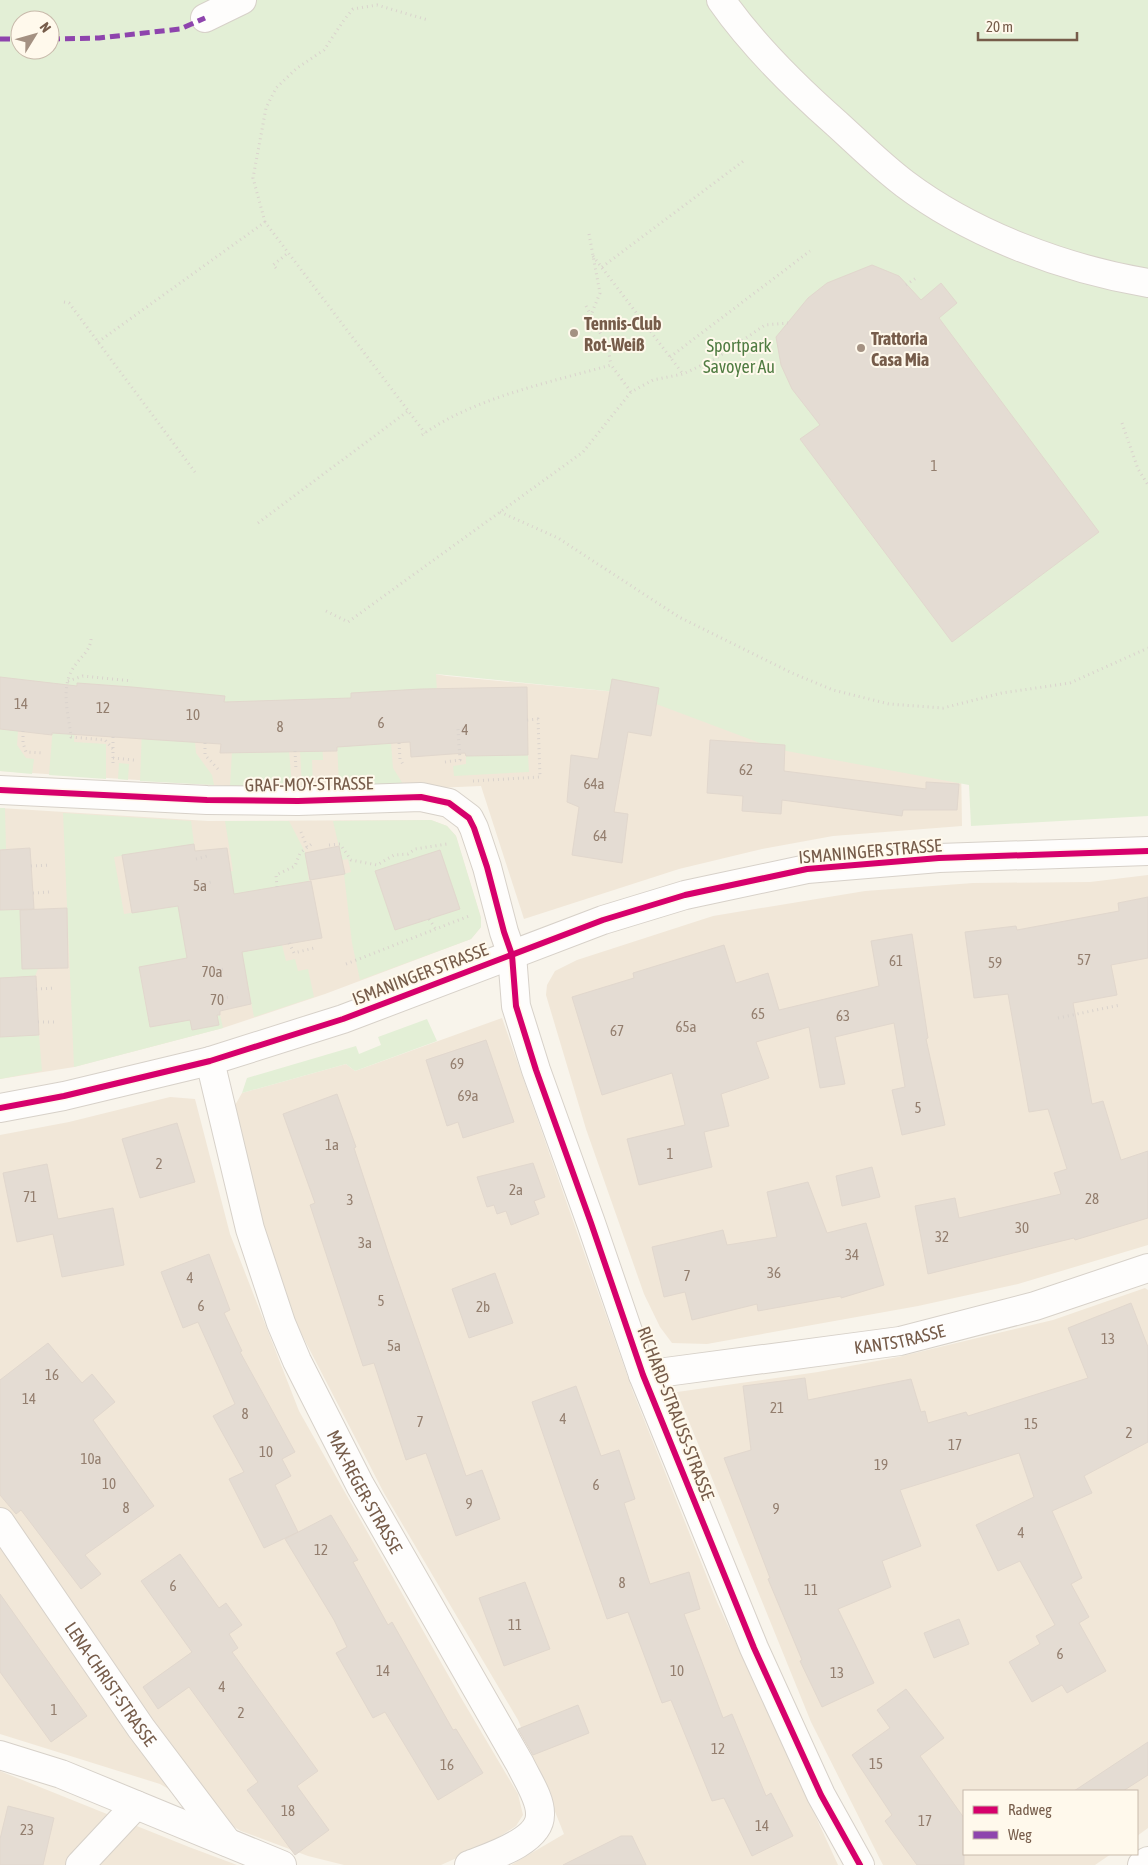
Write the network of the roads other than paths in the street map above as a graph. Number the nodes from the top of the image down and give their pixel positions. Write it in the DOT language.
graph roads {
  1 [pos="242,0"];
  2 [pos="721,0"];
  3 [pos="205,18"];
  4 [pos="1148,283"];
  5 [pos="0,790"];
  6 [pos="1148,851"];
  7 [pos="512,955"];
  8 [pos="210,1061"];
  9 [pos="0,1108"];
  10 [pos="1148,1268"];
  11 [pos="643,1375"];
  12 [pos="0,1522"];
  13 [pos="0,1755"];
  14 [pos="136,1805"];
  15 [pos="227,1842"];
  16 [pos="1148,1861"];
  17 [pos="80,1865"];
  18 [pos="282,1865"];
  19 [pos="469,1865"];
  20 [pos="860,1865"];
  21 [pos="1142,1865"];
  1 -- 3 [label="street"];
  2 -- 4 [label="street"];
  5 -- 7 [label="street, GRAF-MOY-STRASSE"];
  6 -- 7 [label="street, ISMANINGER STRASSE"];
  7 -- 8 [label="street, ISMANINGER STRASSE"];
  7 -- 11 [label="street, RICHARD-STRAUSS-STRASSE"];
  8 -- 9 [label="street, ISMANINGER STRASSE"];
  8 -- 19 [label="street, MAX-REGER-STRASSE"];
  10 -- 11 [label="street, KANTSTRASSE"];
  11 -- 20 [label="street, RICHARD-STRAUSS-STRASSE"];
  12 -- 15 [label="street, LENA-CHRIST-STRASSE"];
  13 -- 14 [label="street"];
  14 -- 15 [label="street"];
  14 -- 17 [label="street"];
  15 -- 18 [label="street"];
  16 -- 21 [label="street"];
}
